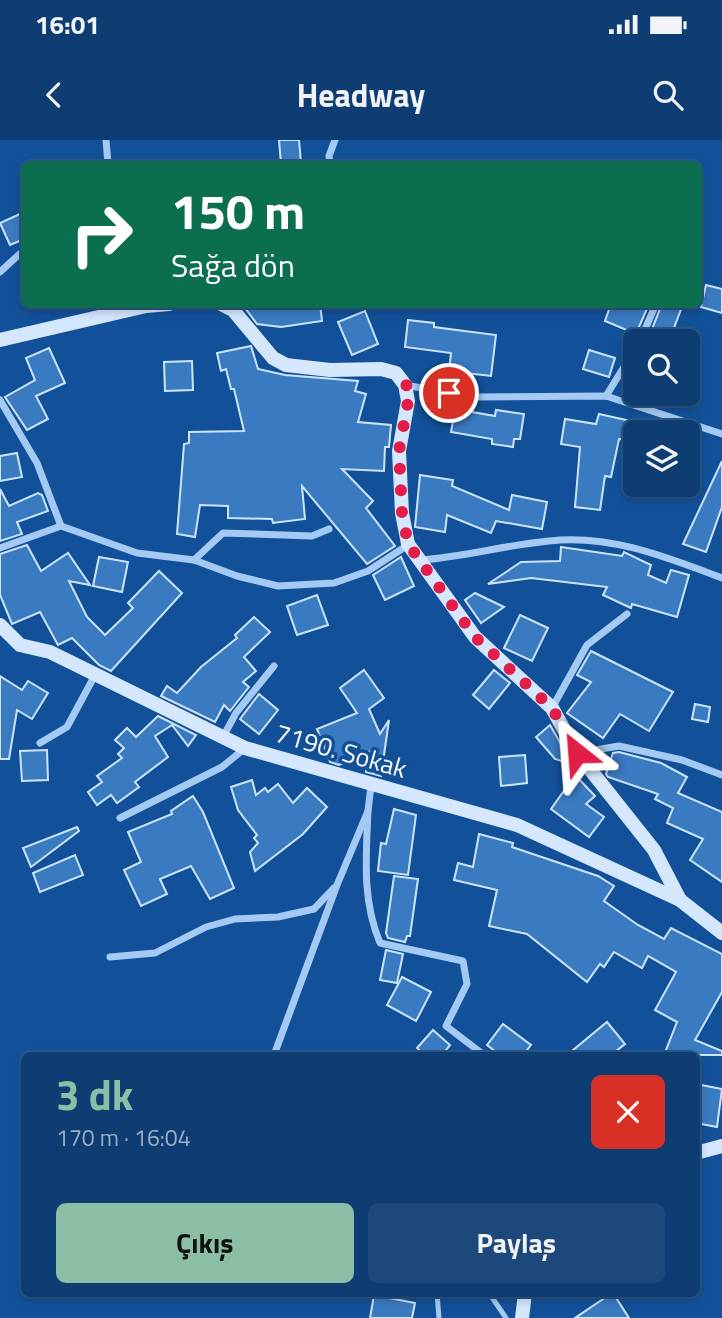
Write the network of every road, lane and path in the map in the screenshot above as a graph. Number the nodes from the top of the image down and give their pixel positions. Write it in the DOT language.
graph roads {
  1 [pos="106,140"];
  2 [pos="335,140"];
  3 [pos="108,161"];
  4 [pos="330,161"];
  5 [pos="21,253"];
  6 [pos="0,272"];
  7 [pos="140,308"];
  8 [pos="231,308"];
  9 [pos="654,308"];
  10 [pos="645,329"];
  11 [pos="0,340"];
  12 [pos="623,368"];
  13 [pos="405,385"];
  14 [pos="606,396"];
  15 [pos="0,400"];
  16 [pos="722,434"];
  17 [pos="61,526"];
  18 [pos="329,530"];
  19 [pos="408,544"];
  20 [pos="0,548"];
  21 [pos="194,560"];
  22 [pos="420,560"];
  23 [pos="722,578"];
  24 [pos="627,614"];
  25 [pos="0,625"];
  26 [pos="274,666"];
  27 [pos="96,675"];
  28 [pos="552,708"];
  29 [pos="223,737"];
  30 [pos="40,743"];
  31 [pos="245,748"];
  32 [pos="577,753"];
  33 [pos="722,775"];
  34 [pos="371,786"];
  35 [pos="368,811"];
  36 [pos="120,818"];
  37 [pos="337,885"];
  38 [pos="680,900"];
  39 [pos="722,933"];
  40 [pos="110,957"];
  41 [pos="275,1052"];
  42 [pos="480,1052"];
  43 [pos="722,1146"];
  44 [pos="700,1152"];
  45 [pos="437,1297"];
  46 [pos="492,1297"];
  47 [pos="525,1297"];
  48 [pos="439,1318"];
  49 [pos="506,1318"];
  50 [pos="522,1318"];
  1 -- 3 [label="street"];
  2 -- 4 [label="street"];
  5 -- 6 [label="street"];
  7 -- 11 [label="street"];
  8 -- 13 [label="street"];
  9 -- 10 [label="street"];
  12 -- 14 [label="street"];
  13 -- 14 [label="street"];
  13 -- 19 [label="street"];
  14 -- 16 [label="street"];
  15 -- 17 [label="street"];
  17 -- 20 [label="street"];
  17 -- 21 [label="street"];
  18 -- 21 [label="street"];
  19 -- 21 [label="street"];
  19 -- 22 [label="street"];
  22 -- 23 [label="street"];
  22 -- 28 [label="street"];
  24 -- 28 [label="street"];
  25 -- 27 [label="street, 7190. Sokak"];
  26 -- 29 [label="street"];
  27 -- 29 [label="street, 7190. Sokak"];
  27 -- 30 [label="street"];
  28 -- 32 [label="street"];
  29 -- 31 [label="street, 7190. Sokak"];
  31 -- 34 [label="street, 7190. Sokak"];
  31 -- 36 [label="street"];
  32 -- 33 [label="street"];
  32 -- 38 [label="street"];
  34 -- 35 [label="street"];
  34 -- 38 [label="street, 7190. Sokak"];
  35 -- 37 [label="street"];
  35 -- 42 [label="street"];
  37 -- 40 [label="street"];
  37 -- 41 [label="street"];
  38 -- 39 [label="street"];
  43 -- 44 [label="street"];
  45 -- 48 [label="lane"];
  46 -- 49 [label="lane"];
  47 -- 50 [label="street"];
}
